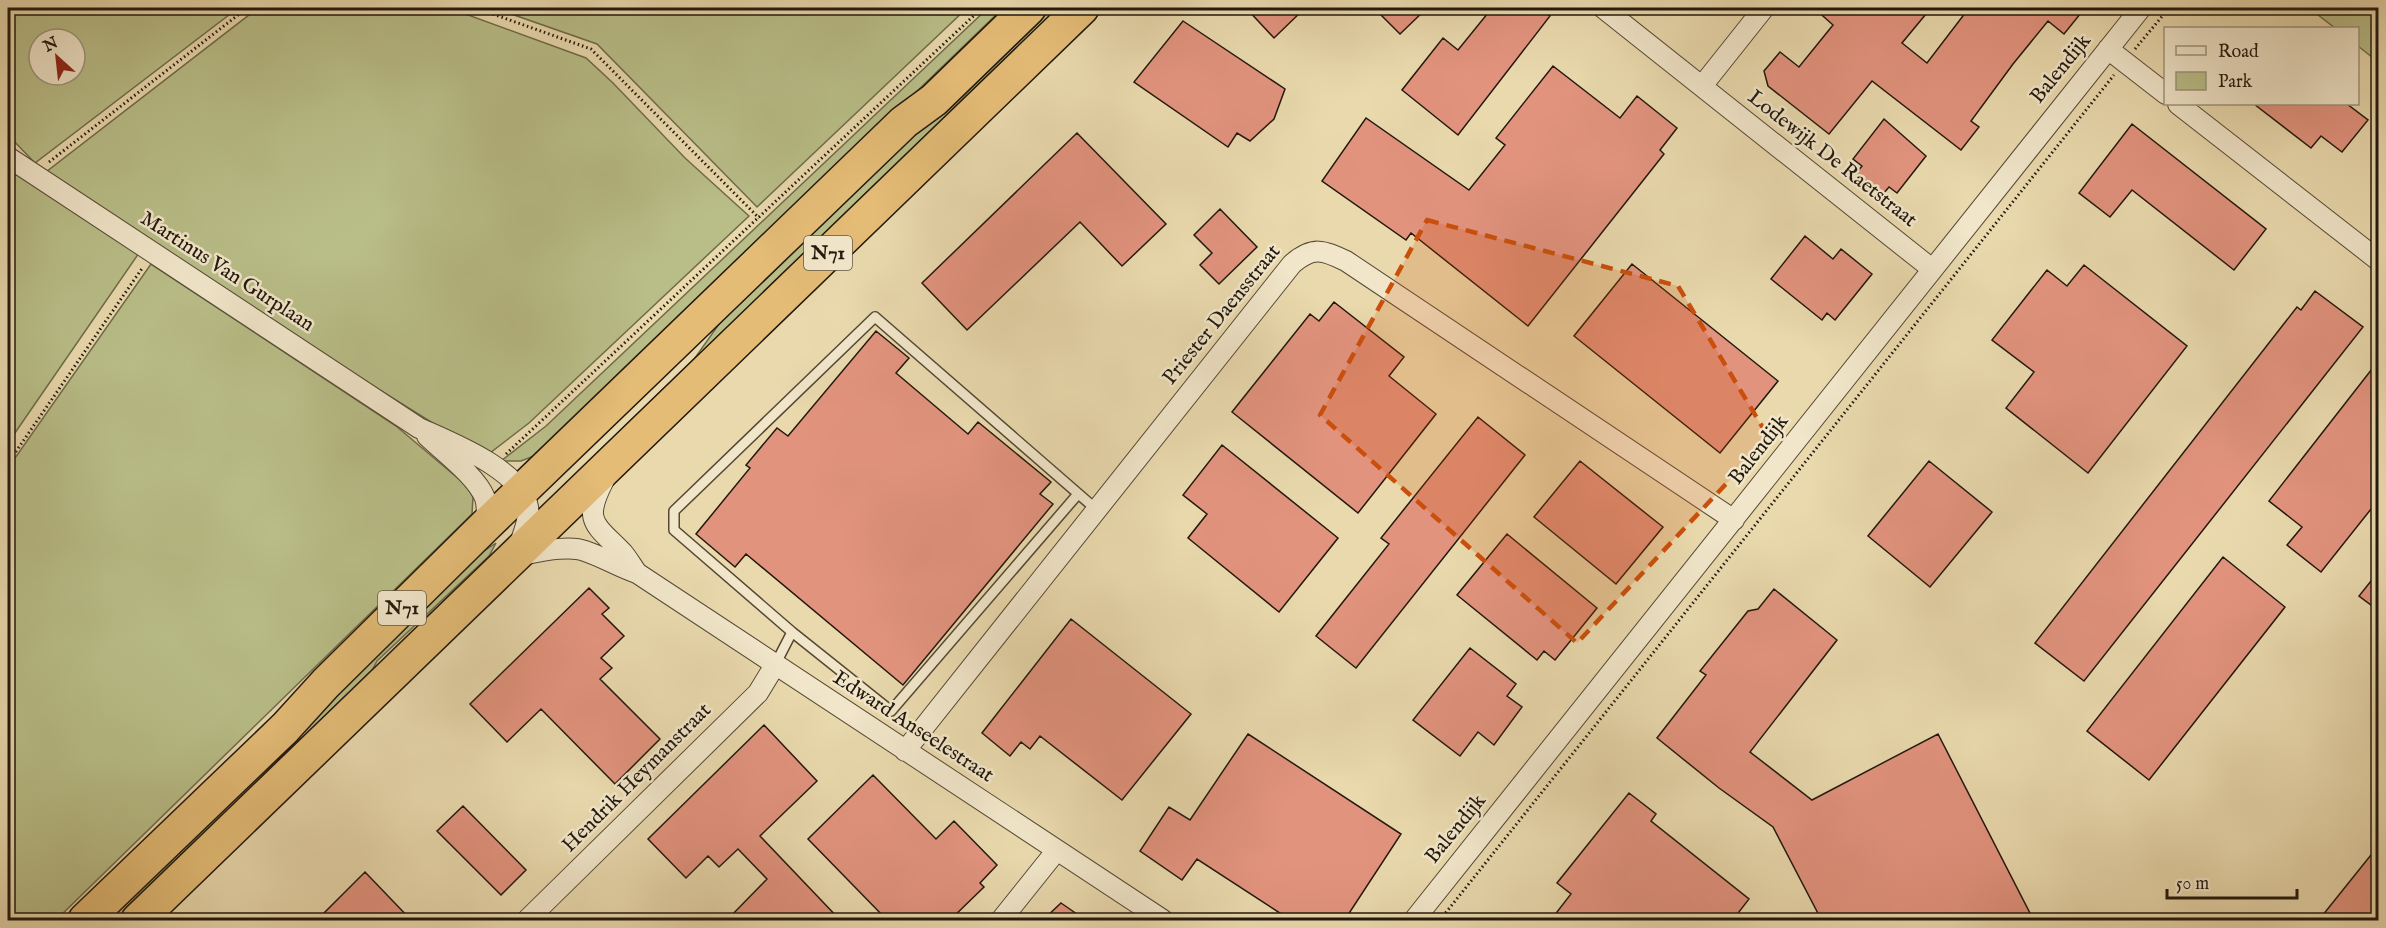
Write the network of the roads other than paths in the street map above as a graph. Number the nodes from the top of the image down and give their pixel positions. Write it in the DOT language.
graph roads {
  1 [pos="1029,8"];
  2 [pos="1082,8"];
  3 [pos="1603,8"];
  4 [pos="1764,8"];
  5 [pos="2141,8"];
  6 [pos="2108,48"];
  7 [pos="1702,86"];
  8 [pos="2164,91"];
  9 [pos="2179,105"];
  10 [pos="8,157"];
  11 [pos="2379,260"];
  12 [pos="1932,269"];
  13 [pos="419,428"];
  14 [pos="554,459"];
  15 [pos="615,459"];
  16 [pos="494,466"];
  17 [pos="522,490"];
  18 [pos="1078,494"];
  19 [pos="1096,510"];
  20 [pos="1734,520"];
  21 [pos="485,526"];
  22 [pos="515,556"];
  23 [pos="637,573"];
  24 [pos="792,632"];
  25 [pos="775,665"];
  26 [pos="905,751"];
  27 [pos="1057,850"];
  28 [pos="85,921"];
  29 [pos="138,921"];
  30 [pos="527,921"];
  31 [pos="1001,921"];
  32 [pos="1163,921"];
  33 [pos="1414,921"];
  1 -- 14 [label="highway, N71"];
  2 -- 15 [label="highway, N71"];
  3 -- 7 [label="street, Lodewijk De Raetstraat"];
  4 -- 7 [label="street"];
  5 -- 6 [label="street, Balendijk"];
  6 -- 8 [label="street"];
  6 -- 12 [label="street, Balendijk"];
  7 -- 12 [label="street, Lodewijk De Raetstraat"];
  9 -- 11 [label="street"];
  10 -- 13 [label="street, Martinus Van Gurplaan"];
  12 -- 20 [label="street, Balendijk"];
  13 -- 16 [label="street, Martinus Van Gurplaan"];
  13 -- 21 [label="street, Martinus Van Gurplaan"];
  14 -- 16 [label="street, Martinus Van Gurplaan"];
  14 -- 17 [label="highway, N71"];
  15 -- 22 [label="highway, N71"];
  15 -- 23 [label="street, Edward Anseelestraat"];
  16 -- 17 [label="street, Martinus Van Gurplaan"];
  17 -- 21 [label="highway, N71"];
  17 -- 22 [label="street"];
  18 -- 19 [label="lane"];
  18 -- 24 [label="lane"];
  18 -- 24 [label="lane"];
  19 -- 20 [label="street, Priester Daensstraat"];
  19 -- 26 [label="street, Priester Daensstraat"];
  20 -- 33 [label="street, Balendijk"];
  21 -- 28 [label="highway, N71"];
  22 -- 23 [label="street, Edward Anseelestraat"];
  22 -- 29 [label="highway, N71"];
  23 -- 25 [label="street, Edward Anseelestraat"];
  24 -- 25 [label="lane"];
  25 -- 26 [label="street, Edward Anseelestraat"];
  25 -- 30 [label="street, Hendrik Heymanstraat"];
  26 -- 27 [label="street, Edward Anseelestraat"];
  27 -- 31 [label="street"];
  27 -- 32 [label="street, Edward Anseelestraat"];
}
